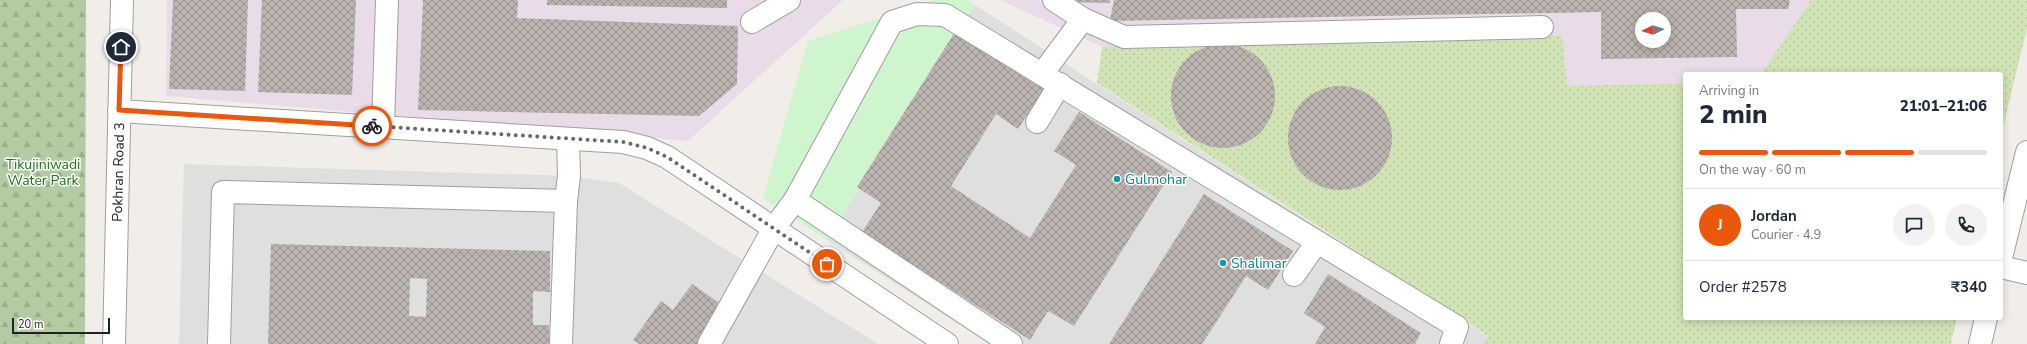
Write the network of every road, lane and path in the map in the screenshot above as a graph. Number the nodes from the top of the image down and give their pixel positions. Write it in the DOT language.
graph roads {
  1 [pos="122,0"];
  2 [pos="387,0"];
  3 [pos="789,0"];
  4 [pos="1054,0"];
  5 [pos="1083,19"];
  6 [pos="752,22"];
  7 [pos="1542,27"];
  8 [pos="1051,79"];
  9 [pos="119,110"];
  10 [pos="1037,122"];
  11 [pos="383,127"];
  12 [pos="568,139"];
  13 [pos="2027,152"];
  14 [pos="795,200"];
  15 [pos="566,201"];
  16 [pos="774,228"];
  17 [pos="1317,242"];
  18 [pos="2003,250"];
  19 [pos="2003,267"];
  20 [pos="2027,273"];
  21 [pos="1294,275"];
  22 [pos="1986,320"];
  23 [pos="114,344"];
  24 [pos="219,344"];
  25 [pos="561,344"];
  26 [pos="709,344"];
  27 [pos="947,344"];
  28 [pos="1011,344"];
  29 [pos="1451,344"];
  30 [pos="1980,344"];
  1 -- 9 [label="street, Pokhran Road 3"];
  2 -- 11 [label="street"];
  3 -- 6 [label="street"];
  4 -- 5 [label="street"];
  5 -- 7 [label="street"];
  5 -- 8 [label="street"];
  8 -- 10 [label="street"];
  8 -- 14 [label="street"];
  8 -- 17 [label="street"];
  9 -- 11 [label="street"];
  9 -- 23 [label="street, Pokhran Road 3"];
  11 -- 12 [label="street"];
  12 -- 15 [label="street"];
  12 -- 16 [label="street"];
  13 -- 18 [label="street"];
  14 -- 16 [label="street"];
  14 -- 28 [label="street"];
  15 -- 24 [label="street"];
  15 -- 25 [label="street"];
  16 -- 26 [label="street"];
  16 -- 27 [label="street"];
  17 -- 21 [label="street"];
  17 -- 29 [label="street"];
  19 -- 20 [label="street"];
  22 -- 30 [label="street"];
}
